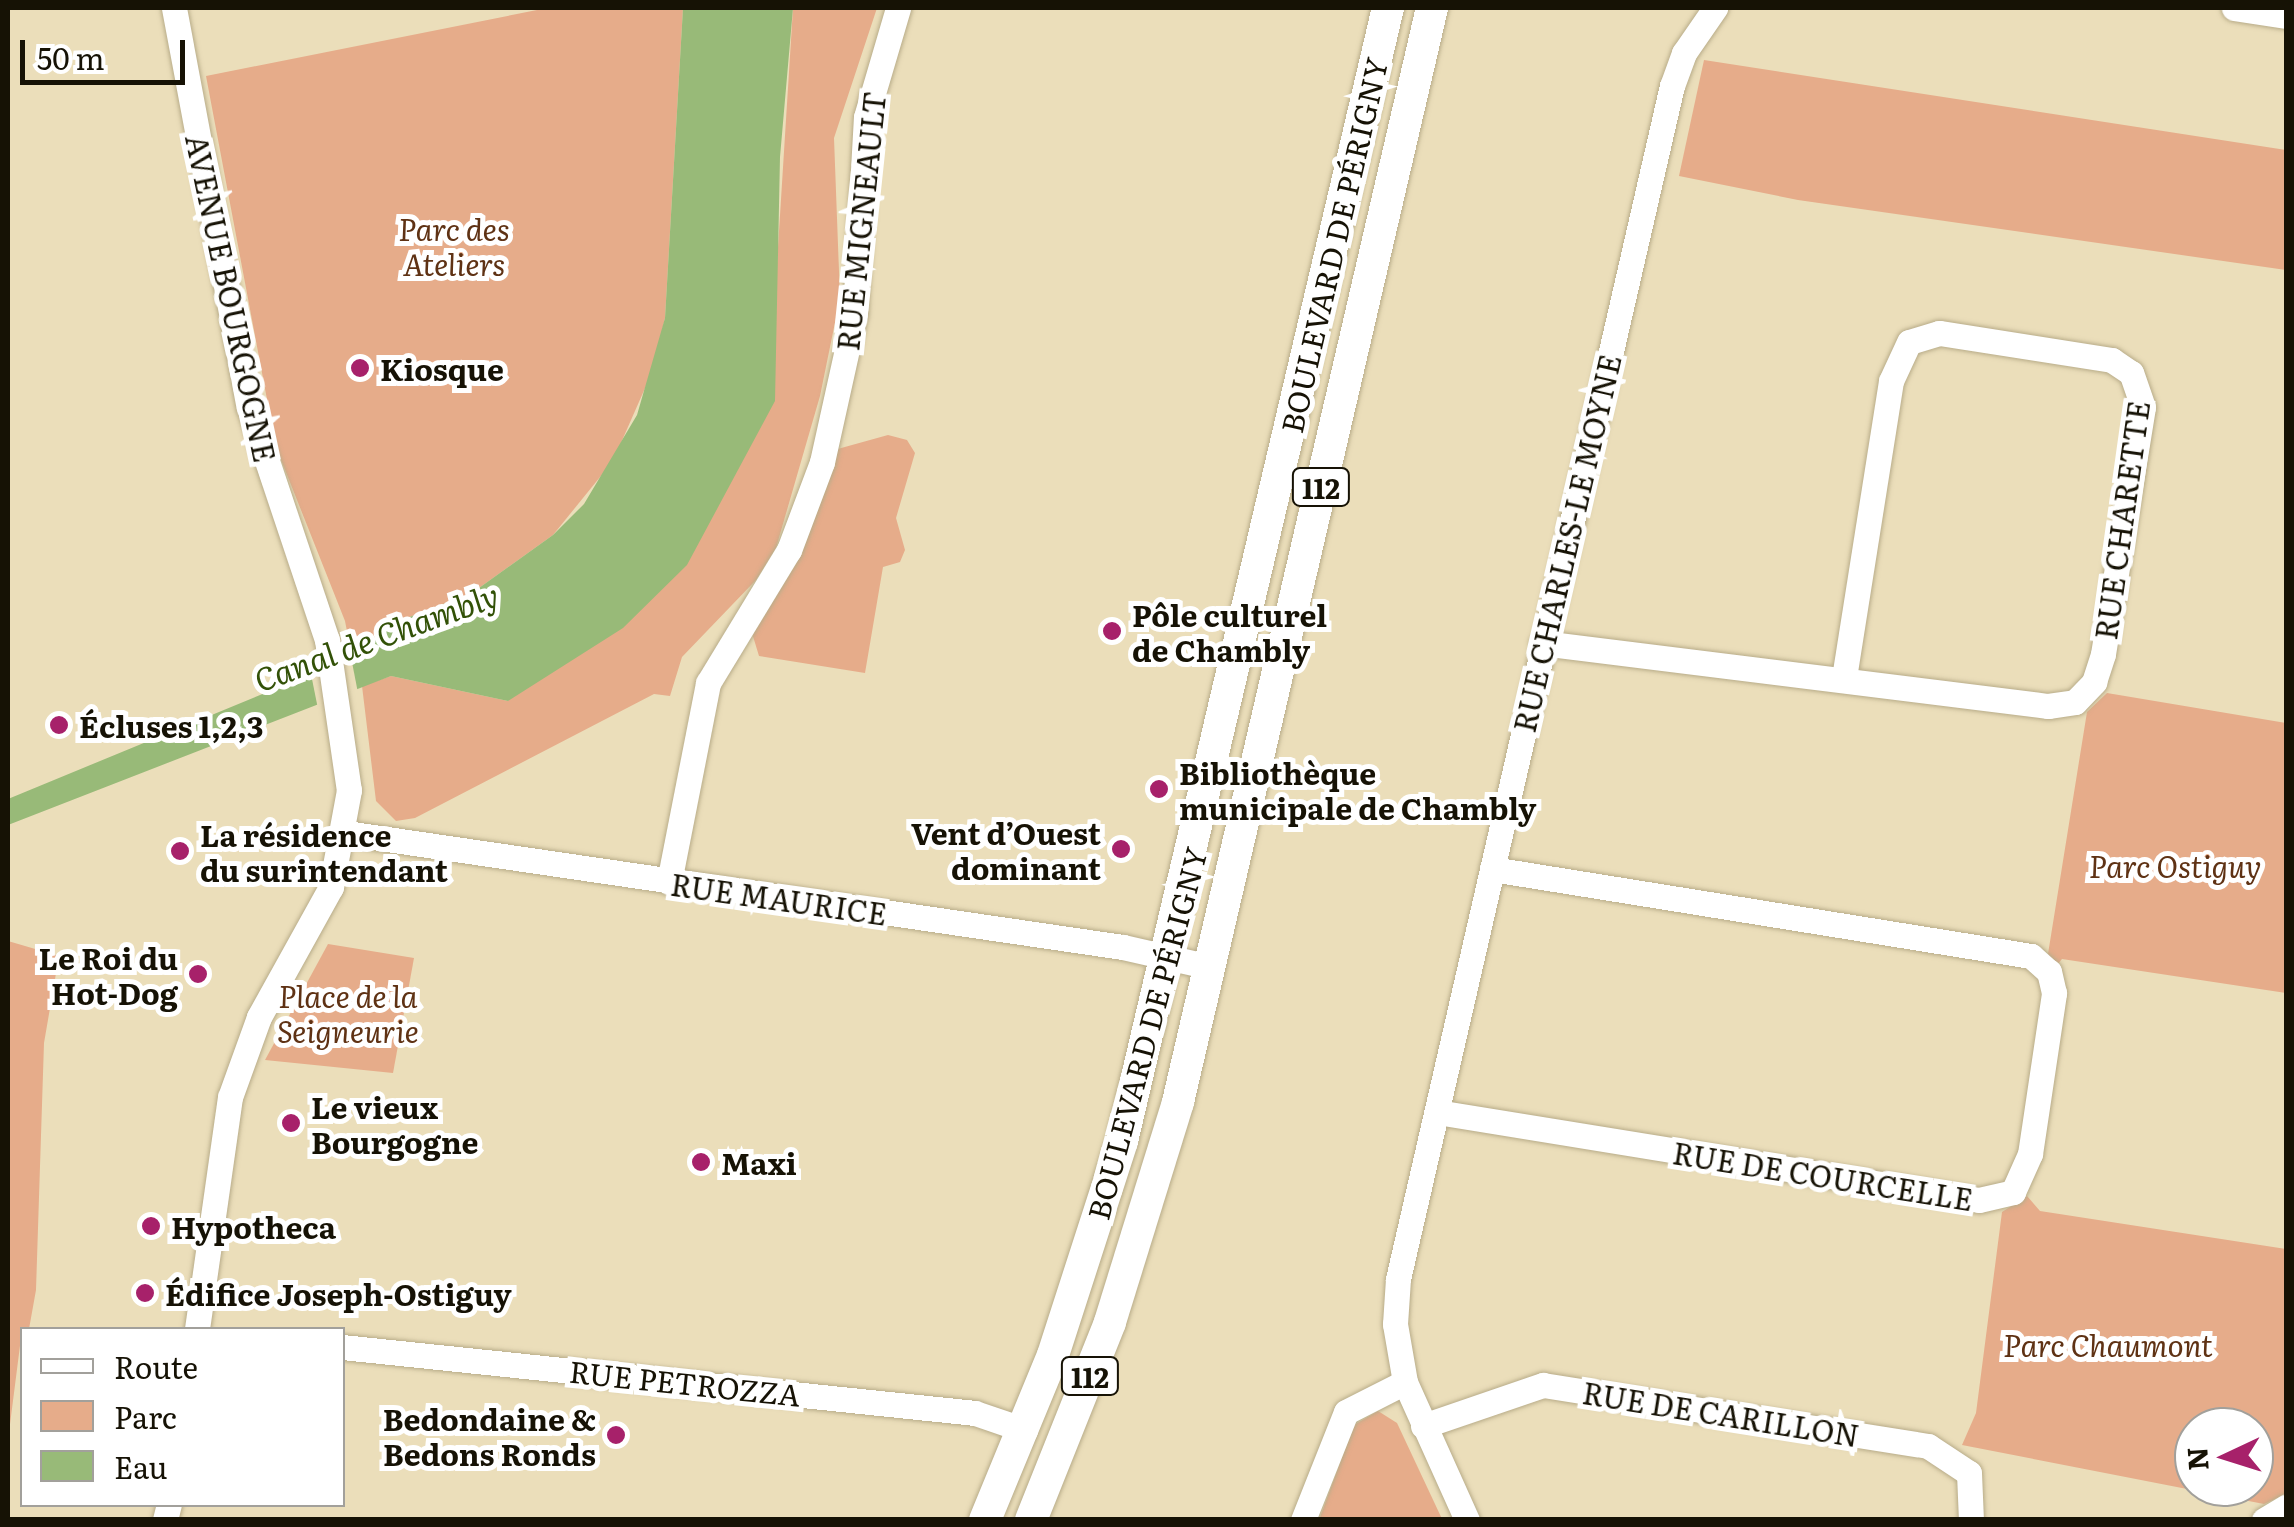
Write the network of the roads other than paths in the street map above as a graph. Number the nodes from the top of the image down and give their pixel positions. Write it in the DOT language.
graph roads {
  1 [pos="174,8"];
  2 [pos="898,8"];
  3 [pos="1388,8"];
  4 [pos="1432,8"];
  5 [pos="1716,8"];
  6 [pos="2234,8"];
  7 [pos="2286,16"];
  8 [pos="1542,643"];
  9 [pos="1844,679"];
  10 [pos="346,832"];
  11 [pos="1492,870"];
  12 [pos="669,882"];
  13 [pos="1168,956"];
  14 [pos="1210,967"];
  15 [pos="1436,1112"];
  16 [pos="197,1327"];
  17 [pos="345,1347"];
  18 [pos="1406,1382"];
  19 [pos="1423,1426"];
  20 [pos="1026,1430"];
  21 [pos="2286,1508"];
  22 [pos="985,1520"];
  23 [pos="1031,1520"];
  24 [pos="1303,1520"];
  25 [pos="1467,1520"];
  26 [pos="1971,1520"];
  27 [pos="2264,1520"];
  1 -- 10 [label="street, AVENUE BOURGOGNE"];
  2 -- 12 [label="street, RUE MIGNEAULT"];
  3 -- 13 [label="main road, BOULEVARD DE PÉRIGNY / 112"];
  4 -- 14 [label="main road, BOULEVARD DE PÉRIGNY / 112"];
  5 -- 8 [label="street, RUE CHARLES-LE MOYNE"];
  6 -- 7 [label="street"];
  8 -- 9 [label="street, RUE CHARETTE"];
  8 -- 11 [label="street, RUE CHARLES-LE MOYNE"];
  9 -- 9 [label="street, RUE CHARETTE"];
  10 -- 12 [label="street, RUE MAURICE"];
  10 -- 16 [label="street, AVENUE BOURGOGNE"];
  11 -- 15 [label="street, RUE CHARLES-LE MOYNE"];
  11 -- 15 [label="street, RUE DE COURCELLE"];
  12 -- 13 [label="street, RUE MAURICE"];
  13 -- 14 [label="street, RUE MAURICE"];
  13 -- 20 [label="main road, BOULEVARD DE PÉRIGNY / 112"];
  14 -- 23 [label="main road, BOULEVARD DE PÉRIGNY / 112"];
  15 -- 18 [label="street, RUE CHARLES-LE MOYNE"];
  17 -- 20 [label="street, RUE PETROZZA"];
  18 -- 19 [label="street, RUE CHARLES-LE MOYNE"];
  18 -- 24 [label="street"];
  19 -- 25 [label="street, RUE CHARLES-LE MOYNE"];
  19 -- 26 [label="street, RUE DE CARILLON"];
  20 -- 22 [label="main road, BOULEVARD DE PÉRIGNY / 112"];
  21 -- 27 [label="street"];
}
